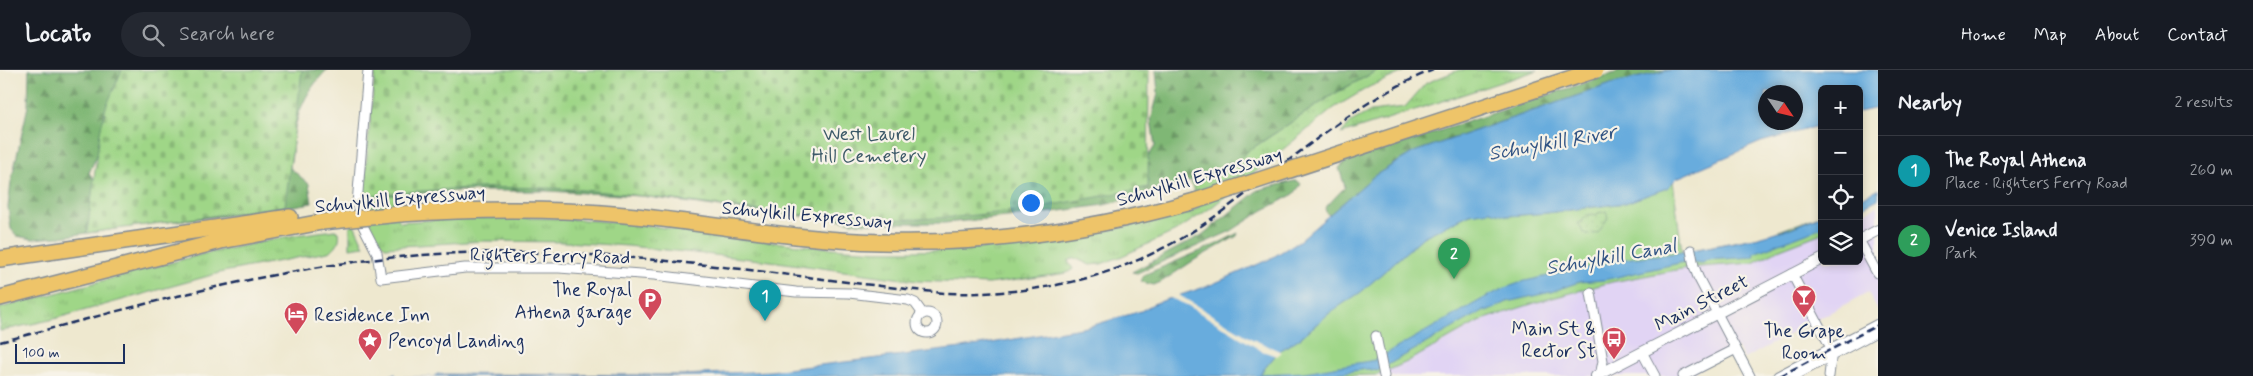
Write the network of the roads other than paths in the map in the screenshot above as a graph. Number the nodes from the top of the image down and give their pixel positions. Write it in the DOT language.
graph roads {
  1 [pos="368,70"];
  2 [pos="1565,70"];
  3 [pos="1596,70"];
  4 [pos="1193,196"];
  5 [pos="321,218"];
  6 [pos="1878,230"];
  7 [pos="1863,238"];
  8 [pos="1863,247"];
  9 [pos="1691,250"];
  10 [pos="0,259"];
  11 [pos="1818,261"];
  12 [pos="1877,273"];
  13 [pos="1792,274"];
  14 [pos="1591,292"];
  15 [pos="0,298"];
  16 [pos="1718,313"];
  17 [pos="923,314"];
  18 [pos="1878,324"];
  19 [pos="1878,331"];
  20 [pos="1376,336"];
  21 [pos="1829,344"];
  22 [pos="1736,349"];
  23 [pos="1642,352"];
  24 [pos="1831,359"];
  25 [pos="1384,373"];
  26 [pos="1599,375"];
  27 [pos="1655,376"];
  28 [pos="1683,376"];
  29 [pos="1750,376"];
  30 [pos="1778,376"];
  31 [pos="1794,376"];
  32 [pos="1829,376"];
  1 -- 17 [label="street, Righters Ferry Road"];
  2 -- 4 [label="highway, Schuylkill Expressway"];
  3 -- 4 [label="highway, Schuylkill Expressway, bridge"];
  4 -- 5 [label="highway, Schuylkill Expressway"];
  5 -- 10 [label="highway, Schuylkill Expressway"];
  5 -- 15 [label="highway, Schuylkill Expressway"];
  6 -- 7 [label="street"];
  8 -- 12 [label="street"];
  9 -- 16 [label="street"];
  11 -- 13 [label="street, Main Street"];
  13 -- 16 [label="street, Main Street"];
  13 -- 21 [label="street"];
  14 -- 26 [label="street"];
  16 -- 22 [label="street"];
  16 -- 23 [label="street, Main Street"];
  18 -- 30 [label="street"];
  19 -- 31 [label="street"];
  20 -- 25 [label="street"];
  22 -- 28 [label="street"];
  22 -- 29 [label="street"];
  23 -- 26 [label="street, Main Street"];
  23 -- 27 [label="street"];
  24 -- 32 [label="street"];
}
